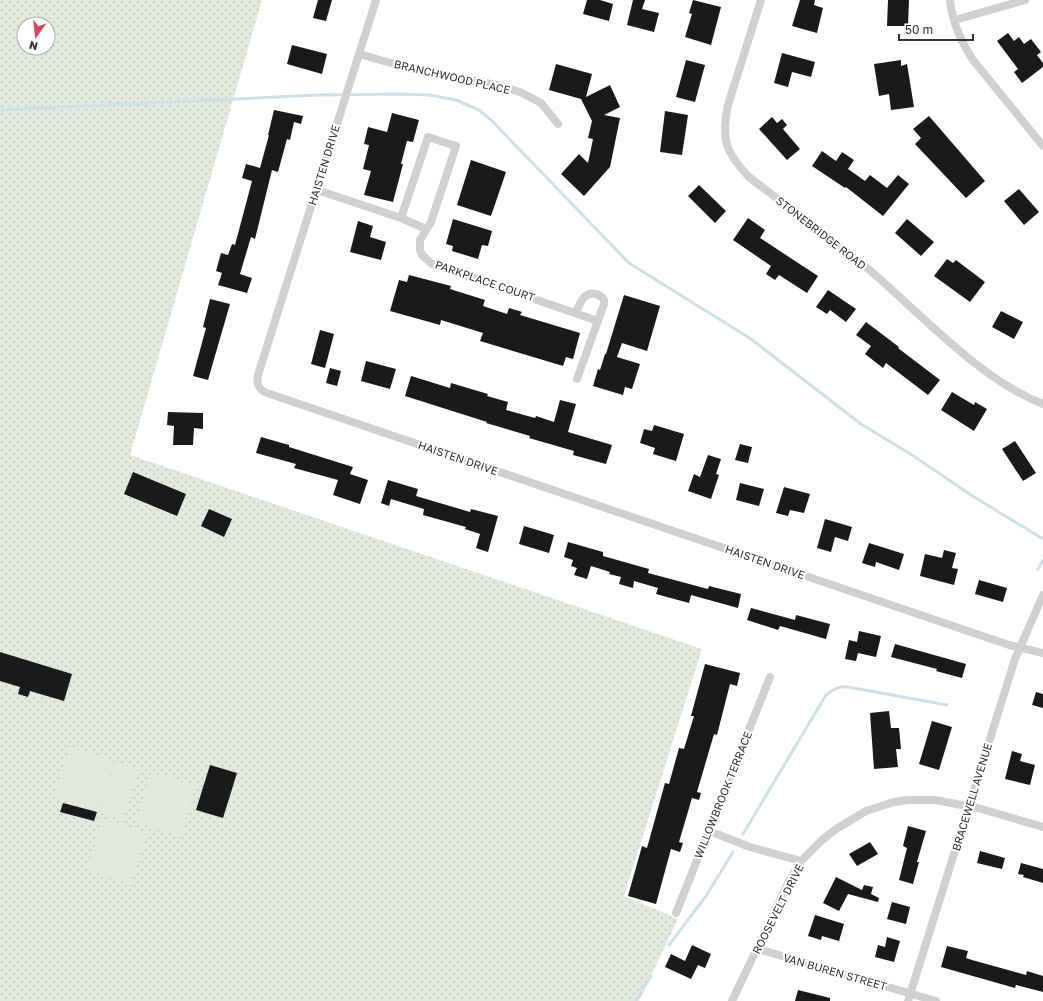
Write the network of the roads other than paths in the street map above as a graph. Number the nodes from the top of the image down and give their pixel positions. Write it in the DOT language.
graph roads {
  1 [pos="376,0"];
  2 [pos="761,0"];
  3 [pos="950,0"];
  4 [pos="1025,0"];
  5 [pos="955,20"];
  6 [pos="359,54"];
  7 [pos="558,124"];
  8 [pos="1043,146"];
  9 [pos="317,190"];
  10 [pos="401,218"];
  11 [pos="426,229"];
  12 [pos="576,312"];
  13 [pos="598,321"];
  14 [pos="577,379"];
  15 [pos="1043,404"];
  16 [pos="1043,595"];
  17 [pos="1019,648"];
  18 [pos="1043,653"];
  19 [pos="770,677"];
  20 [pos="968,807"];
  21 [pos="1043,827"];
  22 [pos="709,831"];
  23 [pos="801,861"];
  24 [pos="676,913"];
  25 [pos="758,949"];
  26 [pos="909,997"];
  27 [pos="732,1001"];
  28 [pos="936,1001"];
  1 -- 6 [label="street, HAISTEN DRIVE"];
  2 -- 15 [label="street, STONEBRIDGE ROAD"];
  3 -- 5 [label="street"];
  4 -- 5 [label="street"];
  5 -- 8 [label="street"];
  6 -- 7 [label="street, BRANCHWOOD PLACE"];
  6 -- 9 [label="street, HAISTEN DRIVE"];
  9 -- 10 [label="street"];
  9 -- 17 [label="street, HAISTEN DRIVE"];
  10 -- 11 [label="street"];
  10 -- 11 [label="street, PARKPLACE COURT"];
  11 -- 12 [label="street, PARKPLACE COURT"];
  12 -- 13 [label="street, PARKPLACE COURT"];
  12 -- 13 [label="street"];
  13 -- 14 [label="street"];
  16 -- 17 [label="street, BRACEWELL AVENUE"];
  17 -- 18 [label="street, HAISTEN DRIVE"];
  17 -- 20 [label="street, BRACEWELL AVENUE"];
  19 -- 22 [label="street, WILLOWBROOK TERRACE"];
  20 -- 21 [label="street, ROOSEVELT DRIVE"];
  20 -- 23 [label="street, ROOSEVELT DRIVE"];
  20 -- 26 [label="street, BRACEWELL AVENUE"];
  22 -- 23 [label="street"];
  22 -- 24 [label="street, WILLOWBROOK TERRACE"];
  23 -- 25 [label="street, ROOSEVELT DRIVE"];
  25 -- 26 [label="street, VAN BUREN STREET"];
  25 -- 27 [label="street, ROOSEVELT DRIVE"];
  26 -- 28 [label="street, VAN BUREN STREET"];
}
